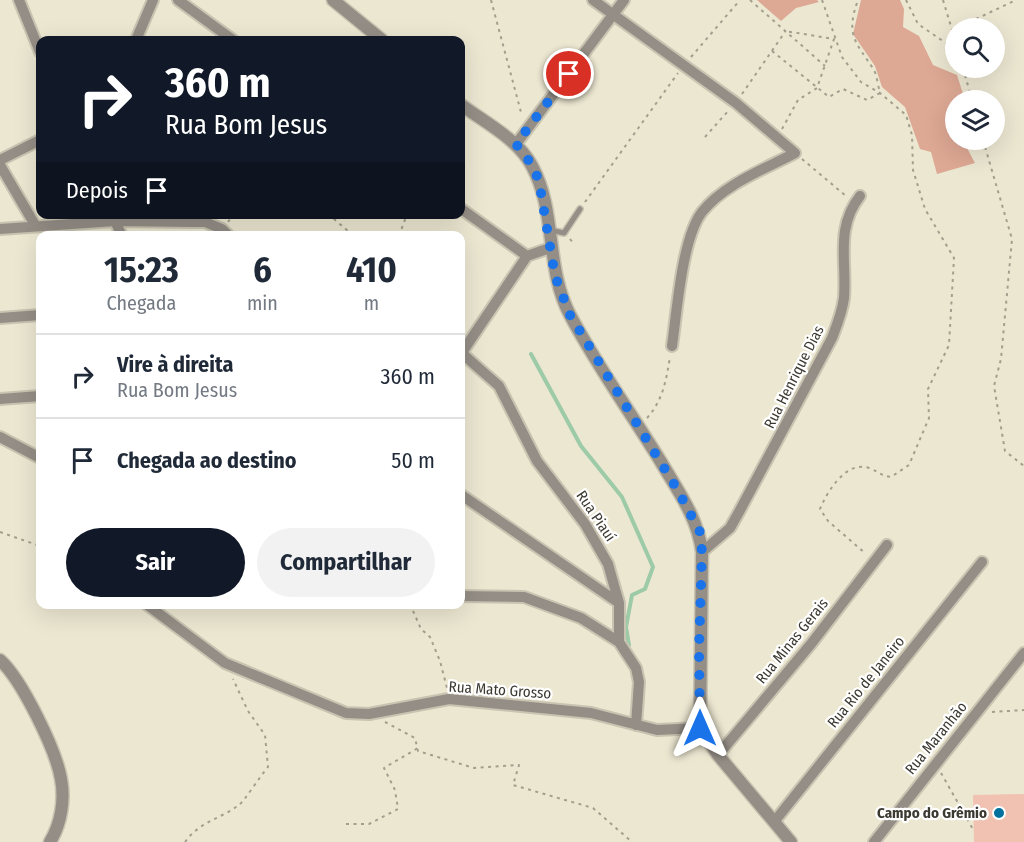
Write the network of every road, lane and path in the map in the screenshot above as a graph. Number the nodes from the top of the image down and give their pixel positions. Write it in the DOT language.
graph roads {
  1 [pos="19,0"];
  2 [pos="153,0"];
  3 [pos="178,0"];
  4 [pos="333,0"];
  5 [pos="491,0"];
  6 [pos="593,0"];
  7 [pos="624,0"];
  8 [pos="740,0"];
  9 [pos="750,0"];
  10 [pos="822,0"];
  11 [pos="858,0"];
  12 [pos="906,0"];
  13 [pos="943,0"];
  14 [pos="1016,0"];
  15 [pos="612,16"];
  16 [pos="948,18"];
  17 [pos="978,18"];
  18 [pos="785,31"];
  19 [pos="138,36"];
  20 [pos="228,36"];
  21 [pos="377,36"];
  22 [pos="834,39"];
  23 [pos="36,42"];
  24 [pos="945,42"];
  25 [pos="772,51"];
  26 [pos="684,66"];
  27 [pos="826,67"];
  28 [pos="753,79"];
  29 [pos="817,88"];
  30 [pos="880,93"];
  31 [pos="465,108"];
  32 [pos="526,131"];
  33 [pos="777,136"];
  34 [pos="36,142"];
  35 [pos="516,144"];
  36 [pos="986,150"];
  37 [pos="795,153"];
  38 [pos="0,160"];
  39 [pos="0,165"];
  40 [pos="857,199"];
  41 [pos="580,209"];
  42 [pos="465,212"];
  43 [pos="334,219"];
  44 [pos="115,221"];
  45 [pos="35,225"];
  46 [pos="0,229"];
  47 [pos="548,230"];
  48 [pos="120,231"];
  49 [pos="224,231"];
  50 [pos="348,231"];
  51 [pos="550,248"];
  52 [pos="527,256"];
  53 [pos="36,315"];
  54 [pos="0,318"];
  55 [pos="672,346"];
  56 [pos="465,348"];
  57 [pos="465,356"];
  58 [pos="36,396"];
  59 [pos="0,399"];
  60 [pos="640,427"];
  61 [pos="0,437"];
  62 [pos="36,456"];
  63 [pos="1024,466"];
  64 [pos="465,497"];
  65 [pos="0,532"];
  66 [pos="36,545"];
  67 [pos="887,545"];
  68 [pos="702,552"];
  69 [pos="874,560"];
  70 [pos="982,562"];
  71 [pos="465,596"];
  72 [pos="619,603"];
  73 [pos="153,609"];
  74 [pos="412,609"];
  75 [pos="620,642"];
  76 [pos="1024,653"];
  77 [pos="0,660"];
  78 [pos="225,663"];
  79 [pos="449,699"];
  80 [pos="1024,710"];
  81 [pos="369,714"];
  82 [pos="974,714"];
  83 [pos="636,725"];
  84 [pos="700,728"];
  85 [pos="417,748"];
  86 [pos="718,755"];
  87 [pos="934,763"];
  88 [pos="774,822"];
  89 [pos="346,824"];
  90 [pos="974,831"];
  91 [pos="50,842"];
  92 [pos="185,842"];
  93 [pos="632,842"];
  94 [pos="791,842"];
  95 [pos="874,842"];
  1 -- 23 [label="street"];
  2 -- 19 [label="street"];
  3 -- 20 [label="street"];
  4 -- 21 [label="street"];
  5 -- 32 [label="path"];
  6 -- 15 [label="street"];
  7 -- 15 [label="street"];
  8 -- 26 [label="path"];
  9 -- 18 [label="path"];
  10 -- 22 [label="path"];
  11 -- 30 [label="path"];
  12 -- 24 [label="path"];
  13 -- 16 [label="path"];
  14 -- 17 [label="path"];
  15 -- 26 [label="street"];
  15 -- 32 [label="street"];
  18 -- 22 [label="path"];
  18 -- 25 [label="path"];
  18 -- 27 [label="path"];
  22 -- 27 [label="path"];
  22 -- 30 [label="path"];
  25 -- 28 [label="path"];
  25 -- 29 [label="path"];
  26 -- 33 [label="street"];
  26 -- 41 [label="path"];
  27 -- 29 [label="path"];
  29 -- 30 [label="path"];
  29 -- 33 [label="path"];
  30 -- 69 [label="path"];
  31 -- 35 [label="street"];
  32 -- 35 [label="street"];
  33 -- 37 [label="street"];
  34 -- 38 [label="street"];
  35 -- 47 [label="street"];
  36 -- 63 [label="path"];
  37 -- 40 [label="path"];
  37 -- 55 [label="street"];
  39 -- 45 [label="street"];
  40 -- 68 [label="street, Rua Henrique Dias"];
  41 -- 47 [label="lane"];
  42 -- 52 [label="street"];
  43 -- 50 [label="path"];
  44 -- 45 [label="street"];
  44 -- 48 [label="street"];
  44 -- 49 [label="street"];
  45 -- 46 [label="street"];
  47 -- 51 [label="street"];
  51 -- 52 [label="street"];
  51 -- 60 [label="street"];
  52 -- 56 [label="street, Rua Piauí"];
  53 -- 54 [label="street"];
  55 -- 60 [label="path"];
  57 -- 72 [label="street, Rua Piauí"];
  58 -- 59 [label="street"];
  60 -- 68 [label="street"];
  61 -- 62 [label="street"];
  64 -- 72 [label="street"];
  65 -- 66 [label="path"];
  67 -- 69 [label="street, Rua Minas Gerais"];
  68 -- 84 [label="street"];
  69 -- 86 [label="street, Rua Minas Gerais"];
  70 -- 88 [label="street, Rua Rio de Janeiro"];
  71 -- 75 [label="street"];
  72 -- 75 [label="street, Rua Piauí"];
  73 -- 78 [label="street, Rua Mato Grosso"];
  74 -- 79 [label="path"];
  75 -- 83 [label="street"];
  76 -- 82 [label="street, Rua Maranhão"];
  77 -- 91 [label="street"];
  78 -- 81 [label="street, Rua Mato Grosso"];
  78 -- 92 [label="path"];
  79 -- 81 [label="street, Rua Mato Grosso"];
  79 -- 83 [label="street, Rua Mato Grosso"];
  80 -- 82 [label="path"];
  81 -- 85 [label="path"];
  82 -- 87 [label="street, Rua Maranhão"];
  83 -- 84 [label="street, Rua Mato Grosso"];
  84 -- 86 [label="street"];
  85 -- 89 [label="path"];
  85 -- 93 [label="path"];
  86 -- 88 [label="street"];
  87 -- 90 [label="path"];
  87 -- 95 [label="street, Rua Maranhão"];
  88 -- 94 [label="street"];
}
